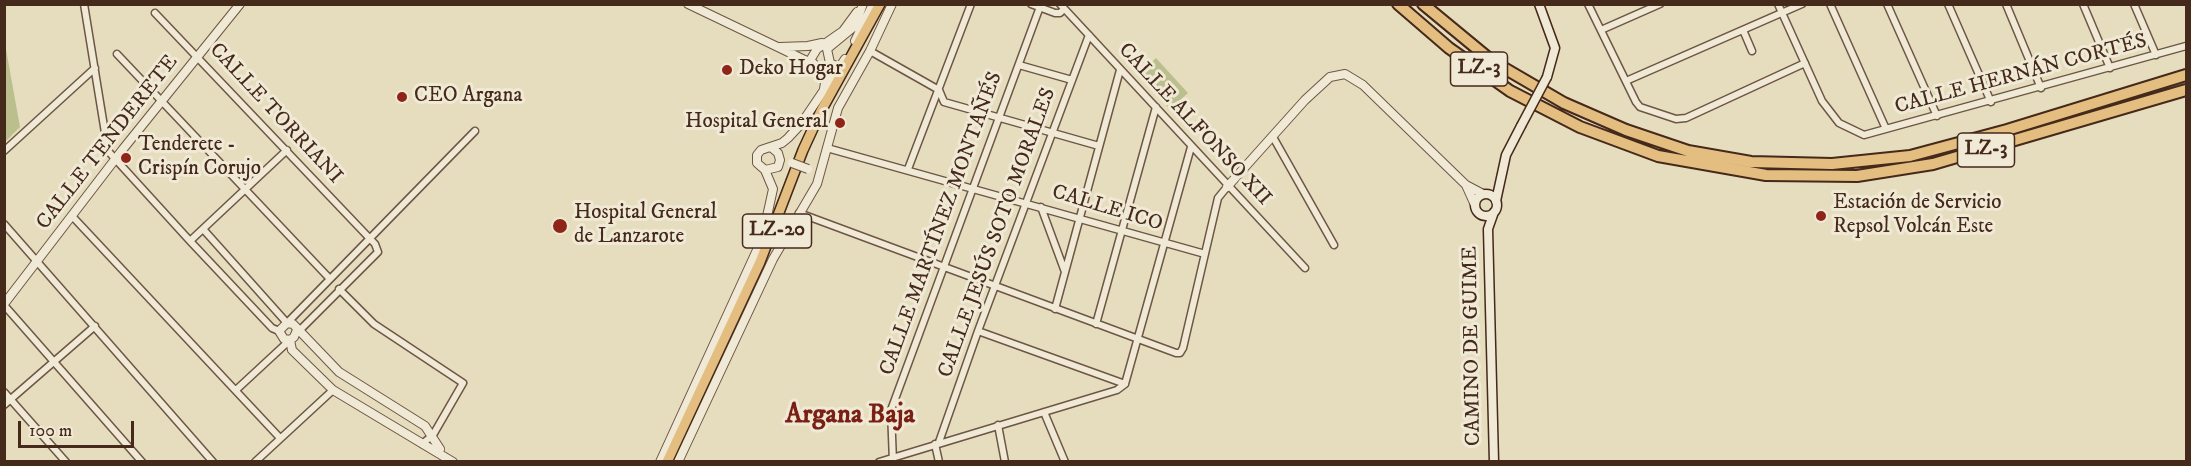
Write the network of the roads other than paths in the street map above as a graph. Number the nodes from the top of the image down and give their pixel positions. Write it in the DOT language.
graph roads {
  1 [pos="84,4"];
  2 [pos="240,4"];
  3 [pos="688,4"];
  4 [pos="873,4"];
  5 [pos="882,4"];
  6 [pos="892,4"];
  7 [pos="972,4"];
  8 [pos="1031,4"];
  9 [pos="1398,4"];
  10 [pos="1539,4"];
  11 [pos="1587,4"];
  12 [pos="1660,4"];
  13 [pos="1778,4"];
  14 [pos="1802,4"];
  15 [pos="1830,4"];
  16 [pos="1887,4"];
  17 [pos="1948,4"];
  18 [pos="2006,4"];
  19 [pos="2083,4"];
  20 [pos="2134,4"];
  21 [pos="862,5"];
  22 [pos="1040,6"];
  23 [pos="1426,6"];
  24 [pos="1062,7"];
  25 [pos="155,13"];
  26 [pos="1782,13"];
  27 [pos="1600,30"];
  28 [pos="1743,30"];
  29 [pos="1089,35"];
  30 [pos="826,46"];
  31 [pos="2187,46"];
  32 [pos="778,47"];
  33 [pos="870,51"];
  34 [pos="1752,51"];
  35 [pos="117,54"];
  36 [pos="2156,55"];
  37 [pos="198,57"];
  38 [pos="811,62"];
  39 [pos="1805,63"];
  40 [pos="839,64"];
  41 [pos="1019,65"];
  42 [pos="95,68"];
  43 [pos="2110,68"];
  44 [pos="1120,70"];
  45 [pos="2187,75"];
  46 [pos="1072,80"];
  47 [pos="1626,81"];
  48 [pos="2041,88"];
  49 [pos="939,90"];
  50 [pos="2187,90"];
  51 [pos="824,92"];
  52 [pos="1990,102"];
  53 [pos="162,103"];
  54 [pos="1156,108"];
  55 [pos="1937,116"];
  56 [pos="998,117"];
  57 [pos="1886,129"];
  58 [pos="476,131"];
  59 [pos="1053,132"];
  60 [pos="1273,137"];
  61 [pos="1099,146"];
  62 [pos="1191,147"];
  63 [pos="772,148"];
  64 [pos="827,148"];
  65 [pos="286,150"];
  66 [pos="4,151"];
  67 [pos="115,160"];
  68 [pos="780,160"];
  69 [pos="908,169"];
  70 [pos="765,170"];
  71 [pos="820,172"];
  72 [pos="1498,183"];
  73 [pos="1466,185"];
  74 [pos="1227,187"];
  75 [pos="972,188"];
  76 [pos="245,189"];
  77 [pos="1484,194"];
  78 [pos="1496,201"];
  79 [pos="1026,203"];
  80 [pos="1041,207"];
  81 [pos="1478,209"];
  82 [pos="1494,212"];
  83 [pos="799,213"];
  84 [pos="72,216"];
  85 [pos="1080,218"];
  86 [pos="4,224"];
  87 [pos="203,229"];
  88 [pos="1488,229"];
  89 [pos="1122,231"];
  90 [pos="370,239"];
  91 [pos="190,241"];
  92 [pos="1164,244"];
  93 [pos="1334,245"];
  94 [pos="1204,254"];
  95 [pos="38,261"];
  96 [pos="943,266"];
  97 [pos="1305,268"];
  98 [pos="1065,273"];
  99 [pos="330,279"];
  100 [pos="995,286"];
  101 [pos="339,290"];
  102 [pos="4,304"];
  103 [pos="1054,309"];
  104 [pos="287,323"];
  105 [pos="1095,324"];
  106 [pos="95,326"];
  107 [pos="297,330"];
  108 [pos="279,331"];
  109 [pos="978,331"];
  110 [pos="1139,339"];
  111 [pos="290,340"];
  112 [pos="54,362"];
  113 [pos="1125,384"];
  114 [pos="236,390"];
  115 [pos="333,390"];
  116 [pos="4,392"];
  117 [pos="11,399"];
  118 [pos="4,405"];
  119 [pos="1044,412"];
  120 [pos="998,425"];
  121 [pos="433,435"];
  122 [pos="280,438"];
  123 [pos="937,443"];
  124 [pos="422,444"];
  125 [pos="440,449"];
  126 [pos="892,460"];
  127 [pos="66,462"];
  128 [pos="142,462"];
  129 [pos="213,462"];
  130 [pos="255,462"];
  131 [pos="454,462"];
  132 [pos="660,462"];
  133 [pos="670,462"];
  134 [pos="678,462"];
  135 [pos="879,462"];
  136 [pos="939,462"];
  137 [pos="1005,462"];
  138 [pos="1065,462"];
  139 [pos="1494,462"];
  1 -- 42 [label="street"];
  2 -- 37 [label="street, CALLE TENDERETE"];
  3 -- 32 [label="street"];
  4 -- 40 [label="street"];
  5 -- 133 [label="main road, LZ-20"];
  6 -- 33 [label="street"];
  7 -- 49 [label="street"];
  8 -- 22 [label="street"];
  9 -- 50 [label="highway, LZ-3"];
  10 -- 72 [label="main road, bridge"];
  11 -- 27 [label="street"];
  12 -- 27 [label="street"];
  13 -- 26 [label="street"];
  14 -- 26 [label="street"];
  15 -- 57 [label="street"];
  16 -- 55 [label="street"];
  17 -- 52 [label="street"];
  18 -- 48 [label="street"];
  19 -- 43 [label="street"];
  20 -- 36 [label="street"];
  21 -- 30 [label="street"];
  22 -- 24 [label="street"];
  22 -- 41 [label="street, CALLE MARTÍNEZ MONTAÑÉS"];
  23 -- 45 [label="highway, LZ-3"];
  24 -- 29 [label="street, CALLE ALFONSO XII"];
  25 -- 37 [label="street, CALLE TORRIANI"];
  26 -- 28 [label="street"];
  26 -- 39 [label="street"];
  27 -- 47 [label="street"];
  28 -- 34 [label="street"];
  28 -- 47 [label="street"];
  29 -- 44 [label="street, CALLE ALFONSO XII"];
  29 -- 46 [label="street, CALLE JESÚS SOTO MORALES"];
  30 -- 32 [label="street"];
  30 -- 38 [label="street"];
  30 -- 40 [label="street"];
  31 -- 36 [label="street, CALLE HERNÁN CORTÉS"];
  32 -- 38 [label="street"];
  33 -- 49 [label="street"];
  33 -- 64 [label="street"];
  35 -- 53 [label="street"];
  36 -- 43 [label="street, CALLE HERNÁN CORTÉS"];
  37 -- 53 [label="street, CALLE TENDERETE"];
  37 -- 65 [label="street, CALLE TORRIANI"];
  38 -- 40 [label="street"];
  38 -- 51 [label="street"];
  39 -- 47 [label="street"];
  39 -- 57 [label="street, CALLE HERNÁN CORTÉS"];
  40 -- 51 [label="street"];
  41 -- 46 [label="street"];
  41 -- 56 [label="street, CALLE MARTÍNEZ MONTAÑÉS"];
  42 -- 66 [label="street"];
  42 -- 67 [label="street"];
  43 -- 48 [label="street, CALLE HERNÁN CORTÉS"];
  44 -- 54 [label="street, CALLE ALFONSO XII"];
  44 -- 61 [label="street"];
  46 -- 59 [label="street, CALLE JESÚS SOTO MORALES"];
  48 -- 52 [label="street, CALLE HERNÁN CORTÉS"];
  49 -- 56 [label="street"];
  49 -- 69 [label="street"];
  51 -- 63 [label="street"];
  52 -- 55 [label="street, CALLE HERNÁN CORTÉS"];
  53 -- 67 [label="street, CALLE TENDERETE"];
  53 -- 76 [label="street"];
  54 -- 62 [label="street, CALLE ALFONSO XII"];
  54 -- 89 [label="street"];
  55 -- 57 [label="street, CALLE HERNÁN CORTÉS"];
  56 -- 59 [label="street"];
  56 -- 75 [label="street, CALLE MARTÍNEZ MONTAÑÉS"];
  58 -- 90 [label="street"];
  59 -- 61 [label="street"];
  59 -- 79 [label="street, CALLE JESÚS SOTO MORALES"];
  60 -- 73 [label="street"];
  60 -- 74 [label="street"];
  60 -- 93 [label="street"];
  61 -- 85 [label="street"];
  62 -- 74 [label="street, CALLE ALFONSO XII"];
  62 -- 92 [label="street"];
  63 -- 68 [label="street"];
  63 -- 70 [label="street"];
  64 -- 69 [label="street, CALLE ICO"];
  64 -- 71 [label="street"];
  65 -- 76 [label="street"];
  65 -- 90 [label="street, CALLE TORRIANI"];
  67 -- 84 [label="street, CALLE TENDERETE"];
  67 -- 91 [label="street"];
  68 -- 70 [label="street"];
  68 -- 71 [label="street, bridge"];
  69 -- 75 [label="street, CALLE ICO"];
  70 -- 132 [label="street"];
  71 -- 83 [label="street"];
  72 -- 77 [label="main road"];
  72 -- 78 [label="main road"];
  73 -- 77 [label="street"];
  73 -- 81 [label="street"];
  74 -- 94 [label="street"];
  74 -- 97 [label="street, CALLE ALFONSO XII"];
  75 -- 79 [label="street, CALLE ICO"];
  75 -- 96 [label="street, CALLE MARTÍNEZ MONTAÑÉS"];
  76 -- 87 [label="street"];
  76 -- 99 [label="street"];
  77 -- 78 [label="main road"];
  77 -- 81 [label="main road"];
  78 -- 82 [label="main road"];
  79 -- 80 [label="street, CALLE ICO"];
  79 -- 100 [label="street, CALLE JESÚS SOTO MORALES"];
  80 -- 85 [label="street, CALLE ICO"];
  80 -- 98 [label="street"];
  81 -- 82 [label="main road"];
  81 -- 88 [label="main road, CAMINO DE GUIME"];
  82 -- 88 [label="main road, CAMINO DE GUIME"];
  83 -- 96 [label="street"];
  83 -- 134 [label="street"];
  84 -- 95 [label="street, CALLE TENDERETE"];
  84 -- 114 [label="street"];
  85 -- 89 [label="street, CALLE ICO"];
  85 -- 98 [label="street"];
  86 -- 95 [label="street"];
  87 -- 91 [label="street"];
  87 -- 104 [label="street"];
  88 -- 139 [label="main road, CAMINO DE GUIME"];
  89 -- 92 [label="street, CALLE ICO"];
  89 -- 105 [label="street"];
  90 -- 99 [label="street"];
  90 -- 101 [label="street"];
  91 -- 108 [label="street"];
  92 -- 94 [label="street, CALLE ICO"];
  92 -- 110 [label="street"];
  94 -- 110 [label="street"];
  95 -- 102 [label="street, CALLE TENDERETE"];
  95 -- 106 [label="street"];
  96 -- 100 [label="street"];
  96 -- 126 [label="street, CALLE MARTÍNEZ MONTAÑÉS"];
  98 -- 103 [label="street"];
  99 -- 104 [label="street"];
  100 -- 103 [label="street"];
  100 -- 109 [label="street, CALLE JESÚS SOTO MORALES"];
  101 -- 107 [label="street"];
  101 -- 121 [label="street"];
  102 -- 112 [label="street"];
  103 -- 105 [label="street"];
  104 -- 107 [label="street"];
  104 -- 108 [label="street"];
  105 -- 110 [label="street"];
  106 -- 112 [label="street"];
  106 -- 129 [label="street"];
  107 -- 111 [label="street"];
  107 -- 121 [label="street"];
  108 -- 111 [label="street"];
  109 -- 113 [label="street"];
  109 -- 123 [label="street, CALLE JESÚS SOTO MORALES"];
  110 -- 113 [label="street"];
  111 -- 114 [label="street"];
  111 -- 115 [label="street"];
  112 -- 117 [label="street"];
  112 -- 128 [label="street"];
  113 -- 119 [label="street"];
  114 -- 122 [label="street"];
  115 -- 122 [label="street"];
  115 -- 124 [label="street"];
  116 -- 117 [label="street"];
  117 -- 118 [label="street"];
  117 -- 127 [label="street"];
  119 -- 120 [label="street"];
  119 -- 138 [label="street"];
  120 -- 123 [label="street"];
  120 -- 137 [label="street"];
  121 -- 124 [label="street"];
  121 -- 125 [label="street"];
  122 -- 130 [label="street"];
  123 -- 126 [label="street"];
  123 -- 136 [label="street"];
  124 -- 131 [label="street"];
  125 -- 131 [label="street"];
  126 -- 135 [label="street"];
}
